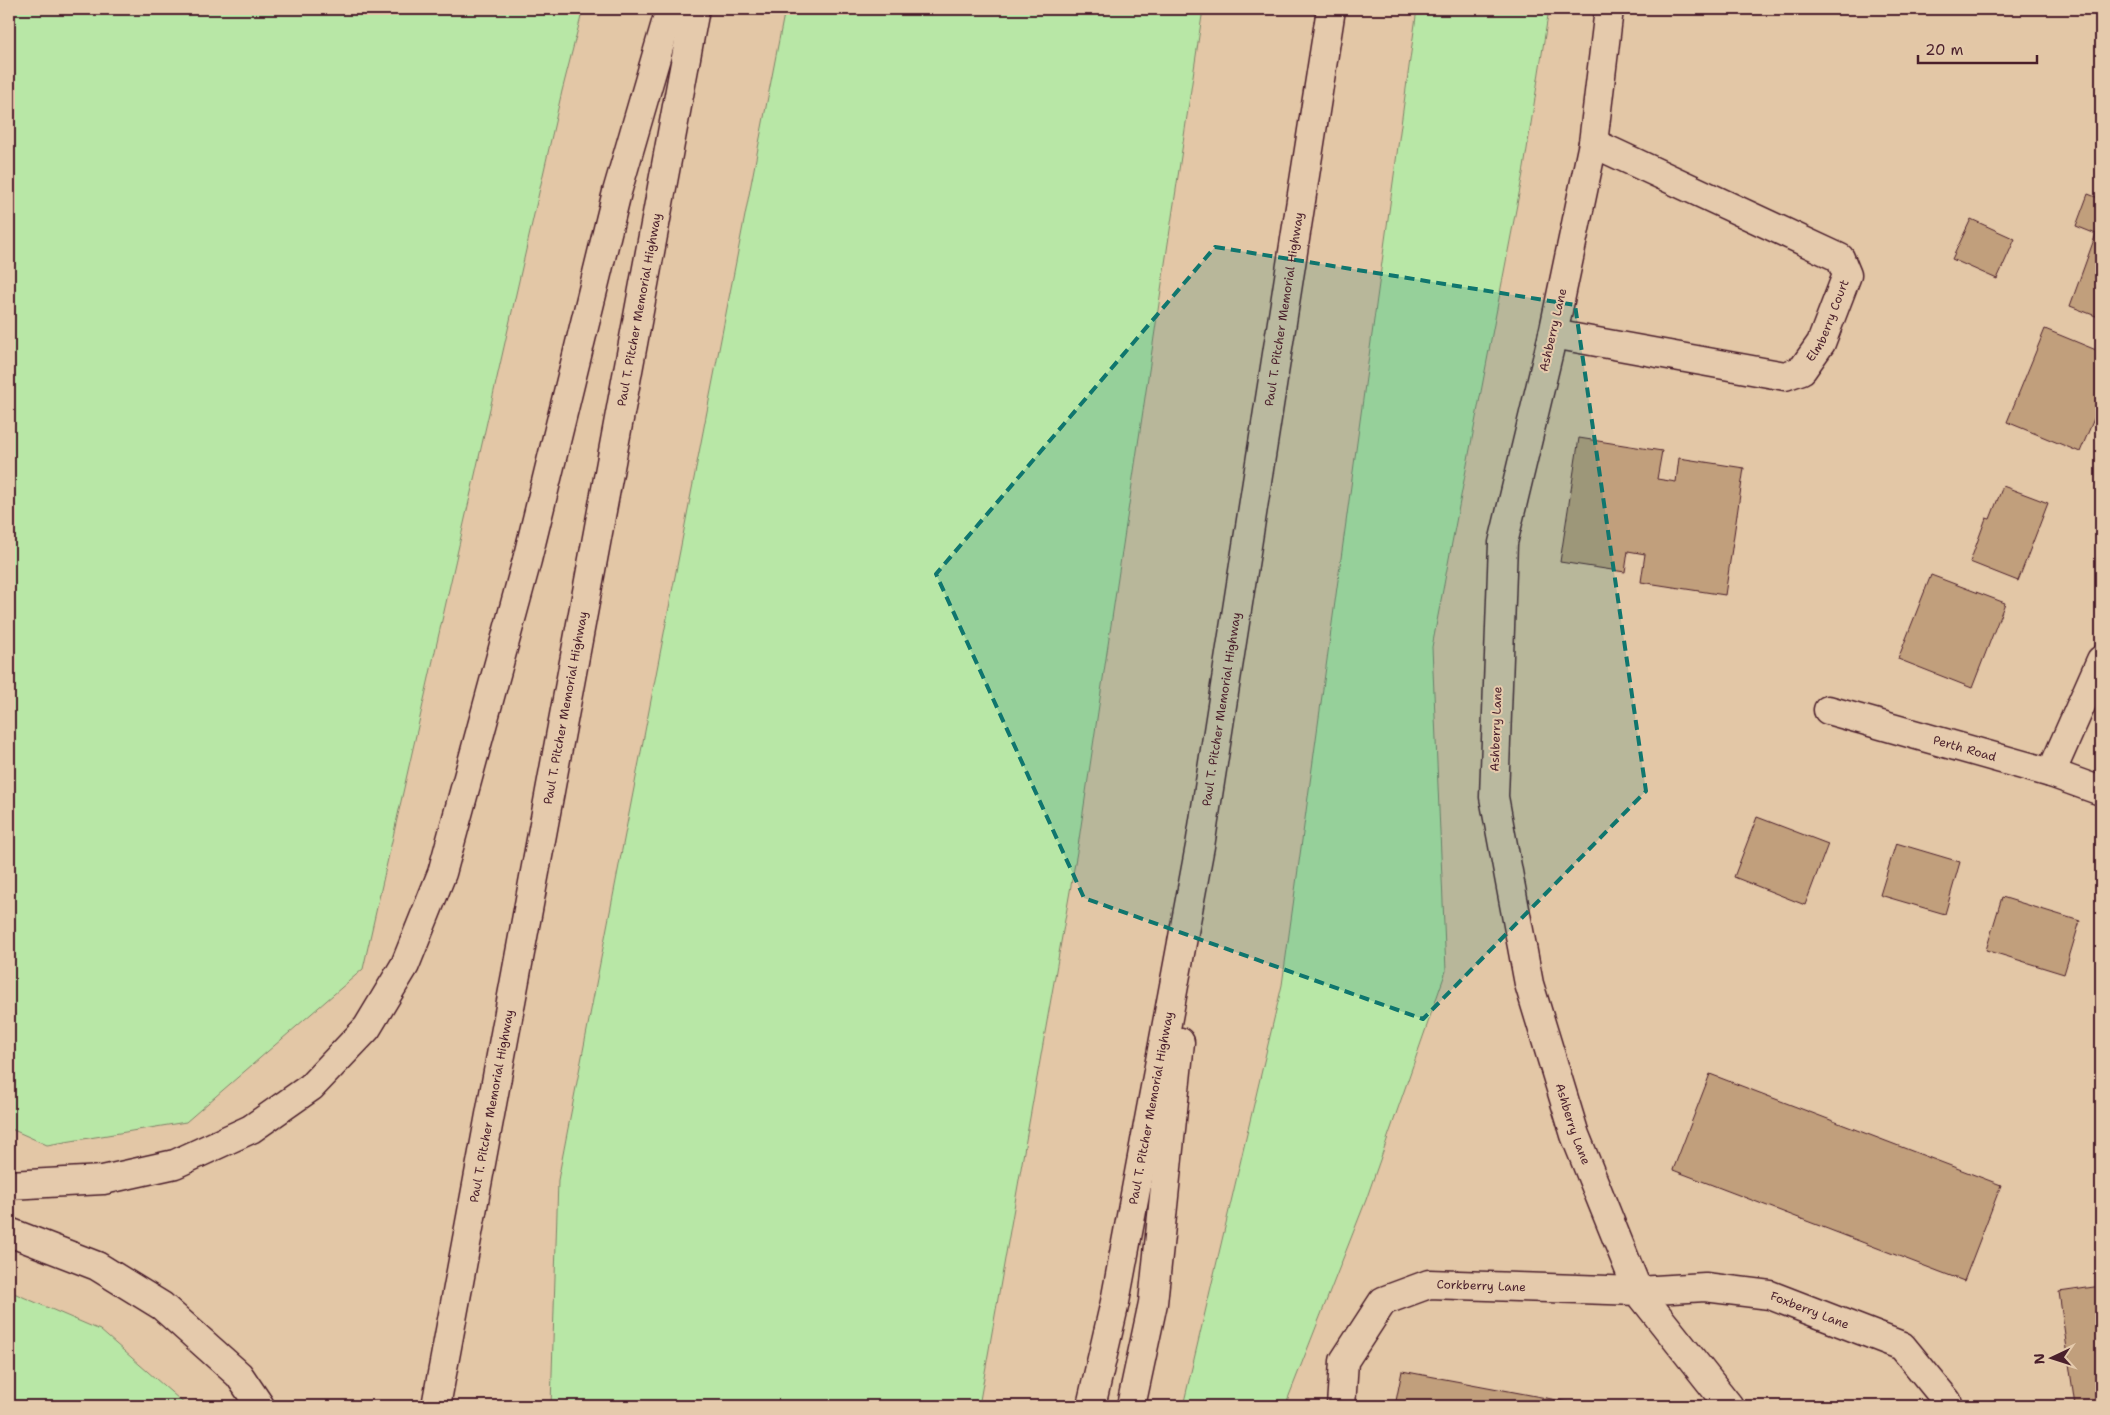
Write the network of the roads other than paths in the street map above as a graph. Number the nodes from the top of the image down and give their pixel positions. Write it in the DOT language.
graph roads {
  1 [pos="670,9"];
  2 [pos="695,9"];
  3 [pos="1331,9"];
  4 [pos="1609,9"];
  5 [pos="1594,143"];
  6 [pos="1553,334"];
  7 [pos="2101,660"];
  8 [pos="1828,710"];
  9 [pos="2051,773"];
  10 [pos="2101,791"];
  11 [pos="1200,846"];
  12 [pos="9,1185"];
  13 [pos="9,1232"];
  14 [pos="1638,1291"];
  15 [pos="260,1406"];
  16 [pos="436,1406"];
  17 [pos="1091,1406"];
  18 [pos="1131,1406"];
  19 [pos="1342,1406"];
  20 [pos="1729,1406"];
  21 [pos="1949,1406"];
  1 -- 12 [label="main road"];
  2 -- 16 [label="main road, Paul T. Pitcher Memorial Highway"];
  3 -- 11 [label="main road, Paul T. Pitcher Memorial Highway"];
  4 -- 5 [label="main road, Ashberry Lane"];
  5 -- 6 [label="main road, Ashberry Lane"];
  5 -- 6 [label="main road, Elmberry Court"];
  6 -- 14 [label="main road, Ashberry Lane"];
  7 -- 9 [label="main road"];
  8 -- 9 [label="main road, Perth Road"];
  9 -- 10 [label="main road, Perth Road"];
  11 -- 17 [label="main road, Paul T. Pitcher Memorial Highway"];
  11 -- 18 [label="main road"];
  13 -- 15 [label="main road"];
  14 -- 19 [label="main road, Corkberry Lane"];
  14 -- 20 [label="main road, Ashberry Lane"];
  14 -- 21 [label="main road, Foxberry Lane"];
}
